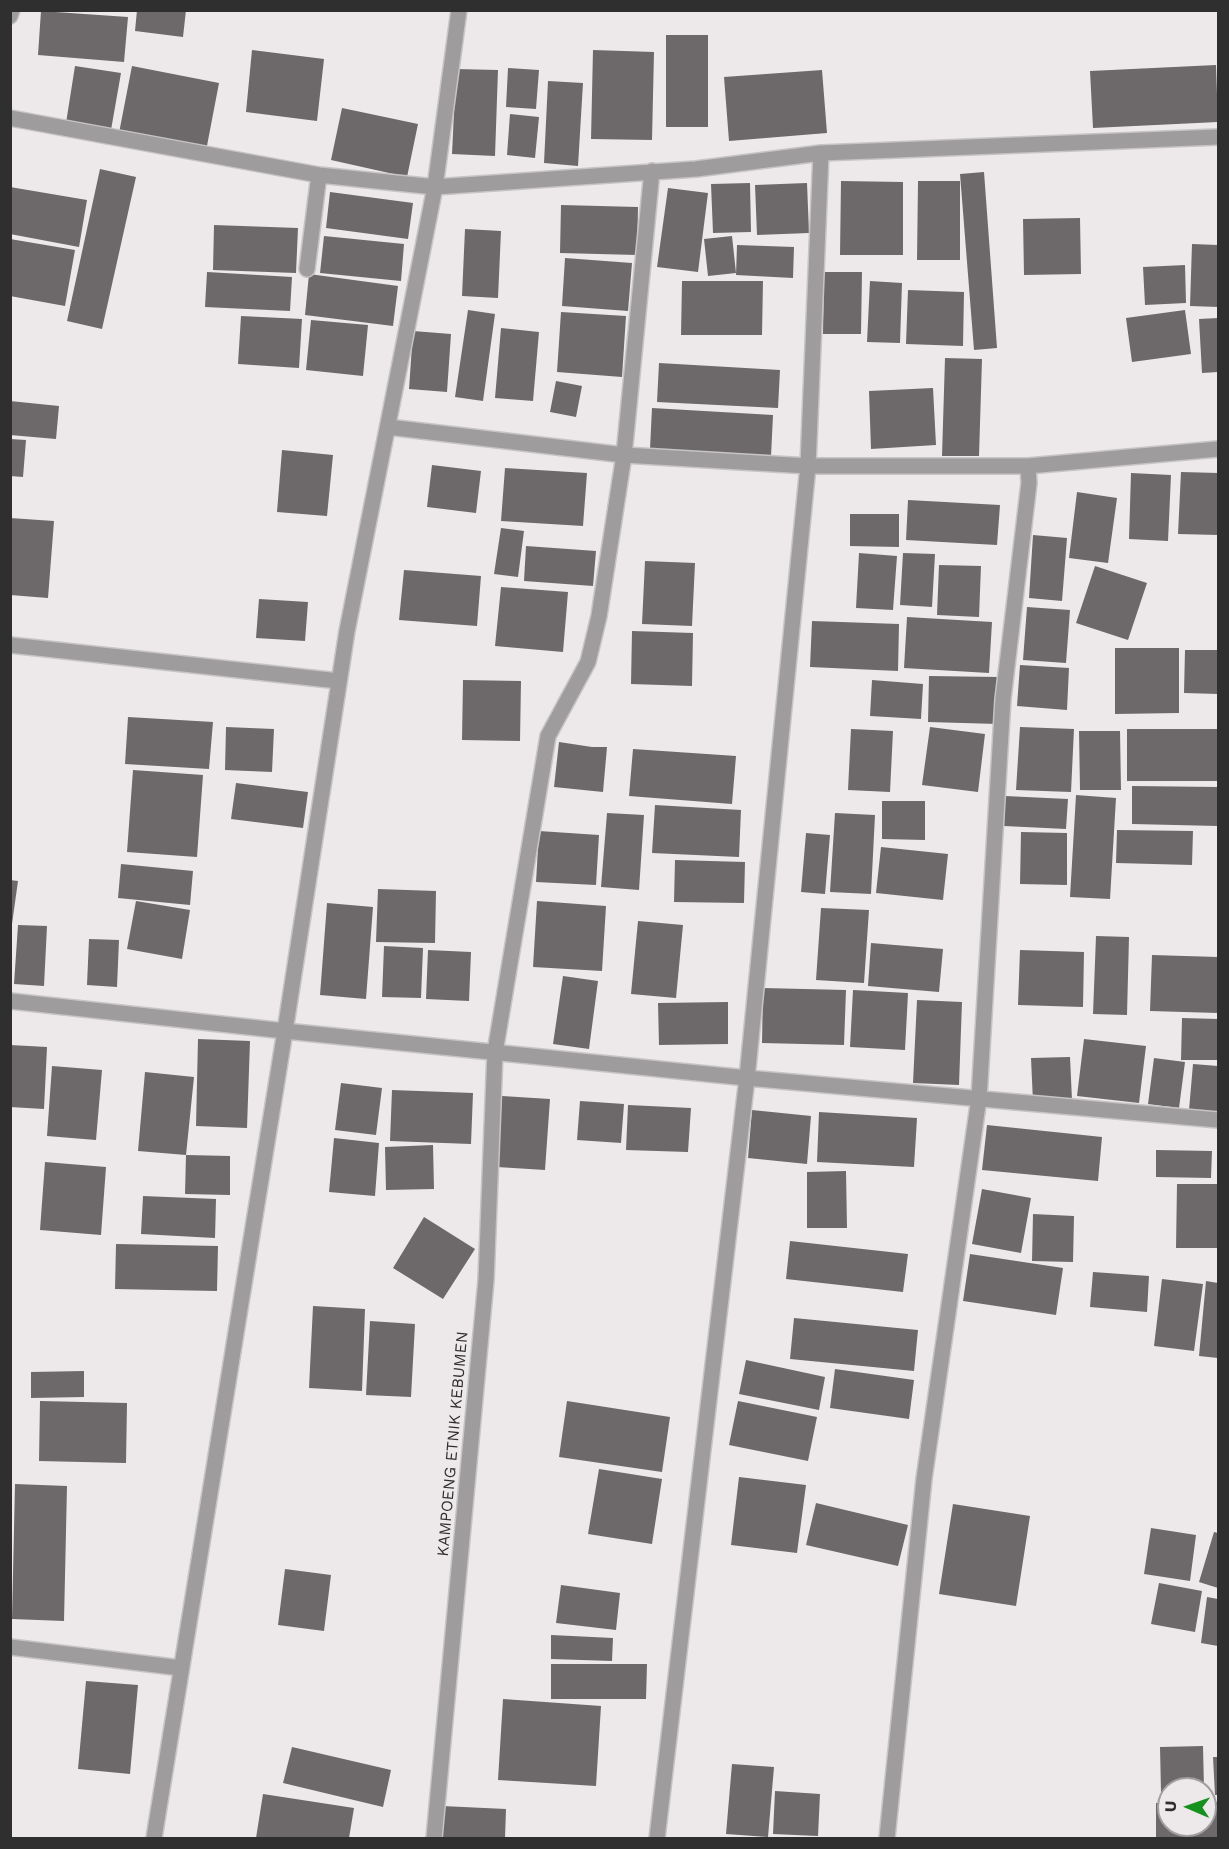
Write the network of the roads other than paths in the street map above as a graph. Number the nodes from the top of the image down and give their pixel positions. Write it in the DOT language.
graph roads {
  1 [pos="12,10"];
  2 [pos="459,10"];
  3 [pos="10,16"];
  4 [pos="10,118"];
  5 [pos="1218,136"];
  6 [pos="821,153"];
  7 [pos="652,171"];
  8 [pos="319,175"];
  9 [pos="435,187"];
  10 [pos="307,269"];
  11 [pos="387,427"];
  12 [pos="1218,449"];
  13 [pos="624,455"];
  14 [pos="808,466"];
  15 [pos="1028,466"];
  16 [pos="10,645"];
  17 [pos="339,681"];
  18 [pos="10,1001"];
  19 [pos="285,1031"];
  20 [pos="495,1052"];
  21 [pos="747,1078"];
  22 [pos="979,1098"];
  23 [pos="1218,1120"];
  24 [pos="10,1647"];
  25 [pos="181,1668"];
  26 [pos="154,1839"];
  27 [pos="434,1839"];
  28 [pos="657,1839"];
  29 [pos="887,1839"];
  1 -- 3 [label="street"];
  2 -- 9 [label="street"];
  4 -- 8 [label="street"];
  5 -- 6 [label="street"];
  6 -- 7 [label="street"];
  6 -- 14 [label="street"];
  7 -- 9 [label="street"];
  7 -- 13 [label="street, KAMPOENG ETNIK KEBUMEN"];
  8 -- 9 [label="street"];
  8 -- 10 [label="street"];
  9 -- 11 [label="street"];
  11 -- 13 [label="street"];
  11 -- 17 [label="street"];
  12 -- 15 [label="street"];
  13 -- 14 [label="street"];
  13 -- 20 [label="street, KAMPOENG ETNIK KEBUMEN"];
  14 -- 15 [label="street"];
  14 -- 21 [label="street"];
  15 -- 22 [label="street"];
  16 -- 17 [label="street"];
  17 -- 19 [label="street"];
  18 -- 19 [label="street"];
  19 -- 20 [label="street"];
  19 -- 25 [label="street"];
  20 -- 21 [label="street"];
  20 -- 27 [label="street, KAMPOENG ETNIK KEBUMEN"];
  21 -- 22 [label="street"];
  21 -- 28 [label="street"];
  22 -- 23 [label="street"];
  22 -- 29 [label="street"];
  24 -- 25 [label="street"];
  25 -- 26 [label="street"];
}
